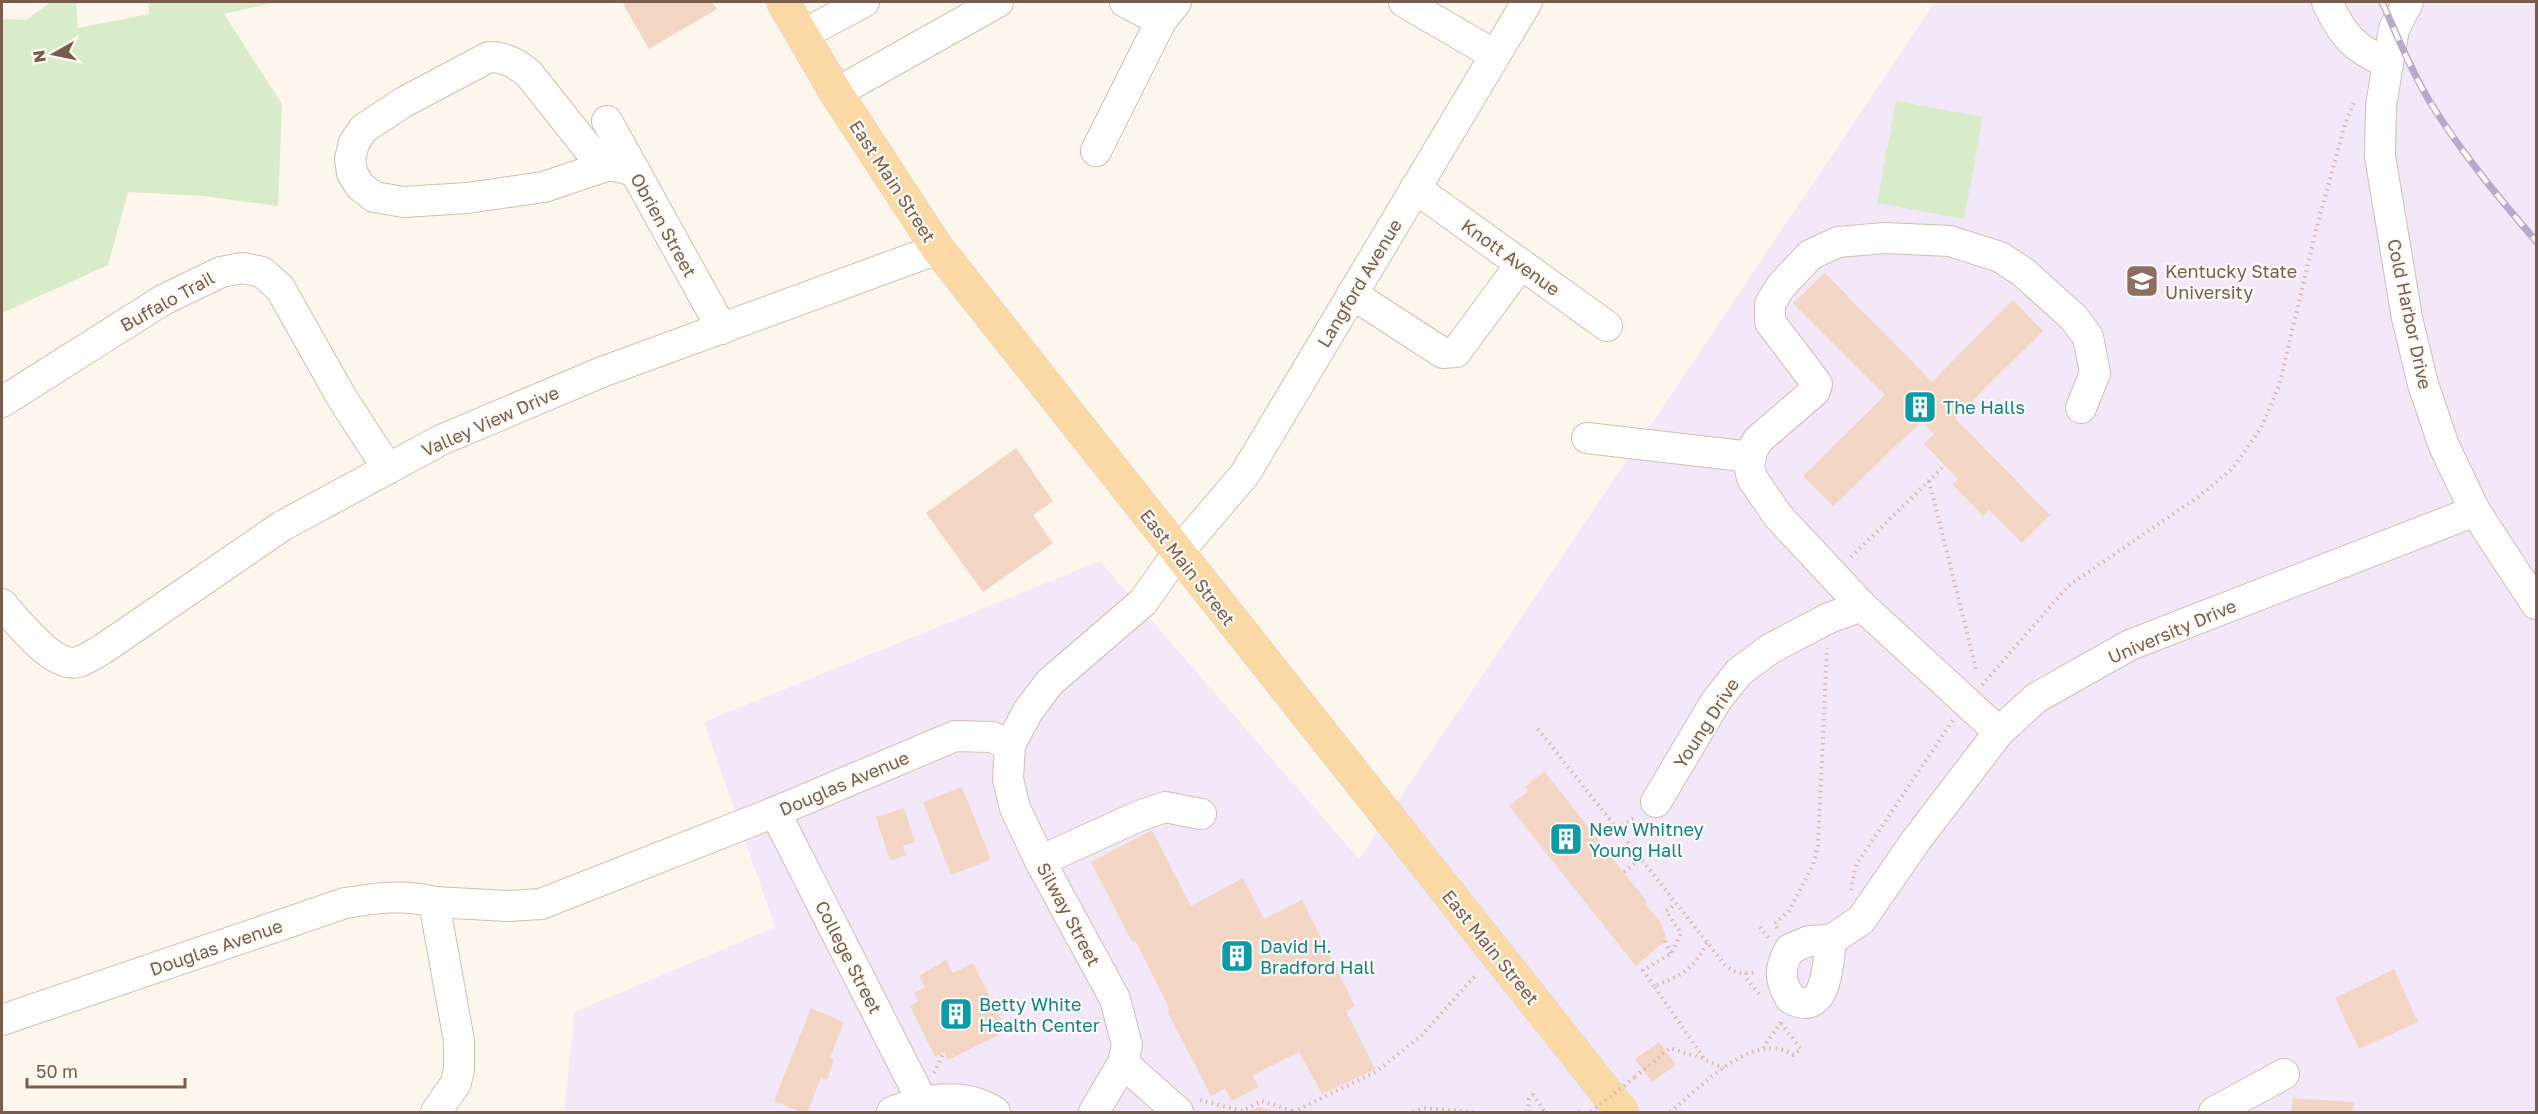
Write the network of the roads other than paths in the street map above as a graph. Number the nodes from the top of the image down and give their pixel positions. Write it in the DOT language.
graph roads {
  1 [pos="783,2"];
  2 [pos="864,2"];
  3 [pos="998,2"];
  4 [pos="1125,2"];
  5 [pos="1404,2"];
  6 [pos="1527,2"];
  7 [pos="2326,2"];
  8 [pos="2408,2"];
  9 [pos="1168,11"];
  10 [pos="802,35"];
  11 [pos="1495,55"];
  12 [pos="2388,63"];
  13 [pos="836,93"];
  14 [pos="607,121"];
  15 [pos="1096,151"];
  16 [pos="622,168"];
  17 [pos="1416,188"];
  18 [pos="938,249"];
  19 [pos="1521,264"];
  20 [pos="1352,294"];
  21 [pos="1607,326"];
  22 [pos="722,329"];
  23 [pos="2,402"];
  24 [pos="2081,408"];
  25 [pos="1587,438"];
  26 [pos="1754,449"];
  27 [pos="388,469"];
  28 [pos="2475,511"];
  29 [pos="1178,554"];
  30 [pos="2,604"];
  31 [pos="2536,604"];
  32 [pos="1862,606"];
  33 [pos="1999,732"];
  34 [pos="1010,745"];
  35 [pos="1656,802"];
  36 [pos="776,812"];
  37 [pos="1201,814"];
  38 [pos="1040,861"];
  39 [pos="434,902"];
  40 [pos="1832,940"];
  41 [pos="2,1020"];
  42 [pos="1123,1063"];
  43 [pos="2284,1074"];
  44 [pos="923,1103"];
  45 [pos="1188,1106"];
  46 [pos="436,1113"];
  47 [pos="892,1113"];
  48 [pos="995,1113"];
  49 [pos="1094,1113"];
  50 [pos="1622,1113"];
  51 [pos="2214,1113"];
  1 -- 10 [label="main road, East Main Street"];
  2 -- 10 [label="street"];
  3 -- 13 [label="street"];
  4 -- 9 [label="street"];
  5 -- 11 [label="street"];
  6 -- 11 [label="street, Langford Avenue"];
  7 -- 12 [label="street"];
  8 -- 12 [label="street, Cold Harbor Drive"];
  9 -- 15 [label="street"];
  10 -- 13 [label="main road, East Main Street"];
  11 -- 17 [label="street, Langford Avenue"];
  12 -- 28 [label="street, Cold Harbor Drive"];
  13 -- 18 [label="main road, East Main Street"];
  14 -- 16 [label="street, Obrien Street"];
  16 -- 16 [label="street"];
  16 -- 22 [label="street, Obrien Street"];
  17 -- 19 [label="street, Knott Avenue"];
  17 -- 20 [label="street, Langford Avenue"];
  18 -- 22 [label="street, Valley View Drive"];
  18 -- 29 [label="main road, East Main Street"];
  19 -- 20 [label="street"];
  19 -- 21 [label="street, Knott Avenue"];
  20 -- 29 [label="street, Langford Avenue"];
  22 -- 27 [label="street, Valley View Drive"];
  23 -- 27 [label="street, Buffalo Trail"];
  24 -- 26 [label="street"];
  25 -- 26 [label="street"];
  26 -- 32 [label="street"];
  27 -- 30 [label="street, Valley View Drive"];
  28 -- 31 [label="street, Cold Harbor Drive"];
  28 -- 33 [label="street, University Drive"];
  29 -- 34 [label="street"];
  29 -- 50 [label="main road, East Main Street"];
  32 -- 33 [label="street"];
  32 -- 35 [label="street, Young Drive"];
  33 -- 40 [label="street, University Drive"];
  34 -- 36 [label="street, Douglas Avenue"];
  34 -- 38 [label="street, Silway Street"];
  36 -- 39 [label="street, Douglas Avenue"];
  36 -- 44 [label="street, College Street"];
  37 -- 38 [label="street"];
  38 -- 42 [label="street, Silway Street"];
  39 -- 41 [label="street, Douglas Avenue"];
  39 -- 46 [label="street"];
  40 -- 40 [label="street"];
  42 -- 45 [label="street"];
  42 -- 49 [label="street, Silway Street"];
  43 -- 51 [label="street"];
  44 -- 47 [label="street"];
  44 -- 48 [label="street"];
}
